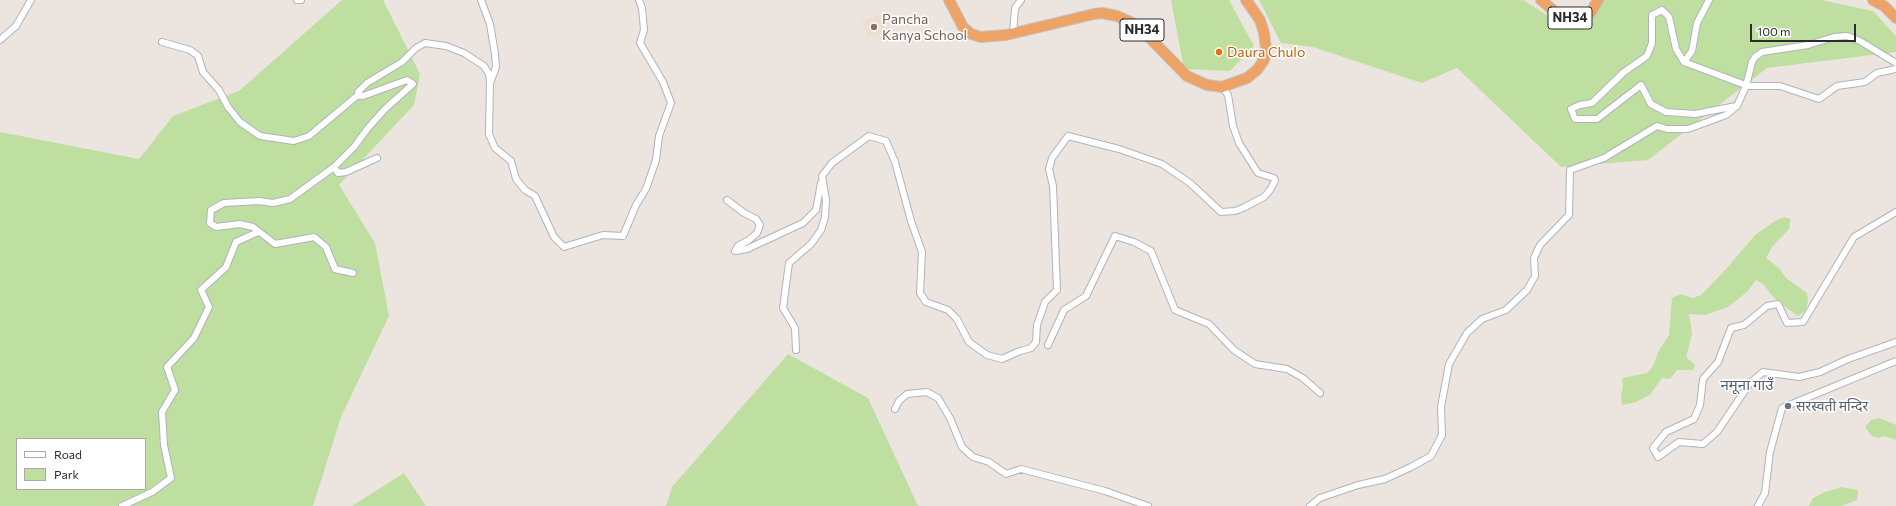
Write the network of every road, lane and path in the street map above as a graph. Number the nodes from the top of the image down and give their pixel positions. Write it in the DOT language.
graph roads {
  1 [pos="31,0"];
  2 [pos="297,0"];
  3 [pos="301,0"];
  4 [pos="481,0"];
  5 [pos="639,0"];
  6 [pos="949,0"];
  7 [pos="1020,0"];
  8 [pos="1246,0"];
  9 [pos="1541,0"];
  10 [pos="1598,0"];
  11 [pos="1709,0"];
  12 [pos="1873,0"];
  13 [pos="1896,18"];
  14 [pos="1013,34"];
  15 [pos="0,40"];
  16 [pos="162,42"];
  17 [pos="1684,62"];
  18 [pos="1896,63"];
  19 [pos="1896,69"];
  20 [pos="490,83"];
  21 [pos="1746,86"];
  22 [pos="1222,87"];
  23 [pos="358,95"];
  24 [pos="1737,106"];
  25 [pos="377,158"];
  26 [pos="334,167"];
  27 [pos="822,176"];
  28 [pos="727,200"];
  29 [pos="1896,212"];
  30 [pos="258,232"];
  31 [pos="353,273"];
  32 [pos="1896,342"];
  33 [pos="1048,345"];
  34 [pos="796,350"];
  35 [pos="1896,361"];
  36 [pos="1320,393"];
  37 [pos="895,409"];
  38 [pos="122,506"];
  39 [pos="1148,506"];
  40 [pos="1310,506"];
  41 [pos="1758,506"];
  1 -- 15 [label="street"];
  2 -- 3 [label="street"];
  4 -- 20 [label="street"];
  5 -- 20 [label="street"];
  6 -- 14 [label="highway, NH34"];
  7 -- 14 [label="street"];
  8 -- 22 [label="highway"];
  9 -- 10 [label="highway, NH34"];
  11 -- 17 [label="street"];
  12 -- 13 [label="highway"];
  14 -- 22 [label="highway, NH34"];
  16 -- 23 [label="street"];
  17 -- 21 [label="street"];
  17 -- 24 [label="street"];
  18 -- 21 [label="street"];
  19 -- 21 [label="street"];
  20 -- 23 [label="street"];
  21 -- 24 [label="street"];
  22 -- 27 [label="street"];
  23 -- 26 [label="street"];
  24 -- 40 [label="street"];
  25 -- 26 [label="street"];
  26 -- 30 [label="street"];
  27 -- 28 [label="street"];
  27 -- 34 [label="street"];
  29 -- 32 [label="street"];
  30 -- 31 [label="street"];
  30 -- 38 [label="street"];
  33 -- 36 [label="street"];
  35 -- 41 [label="street"];
  37 -- 39 [label="street"];
}
